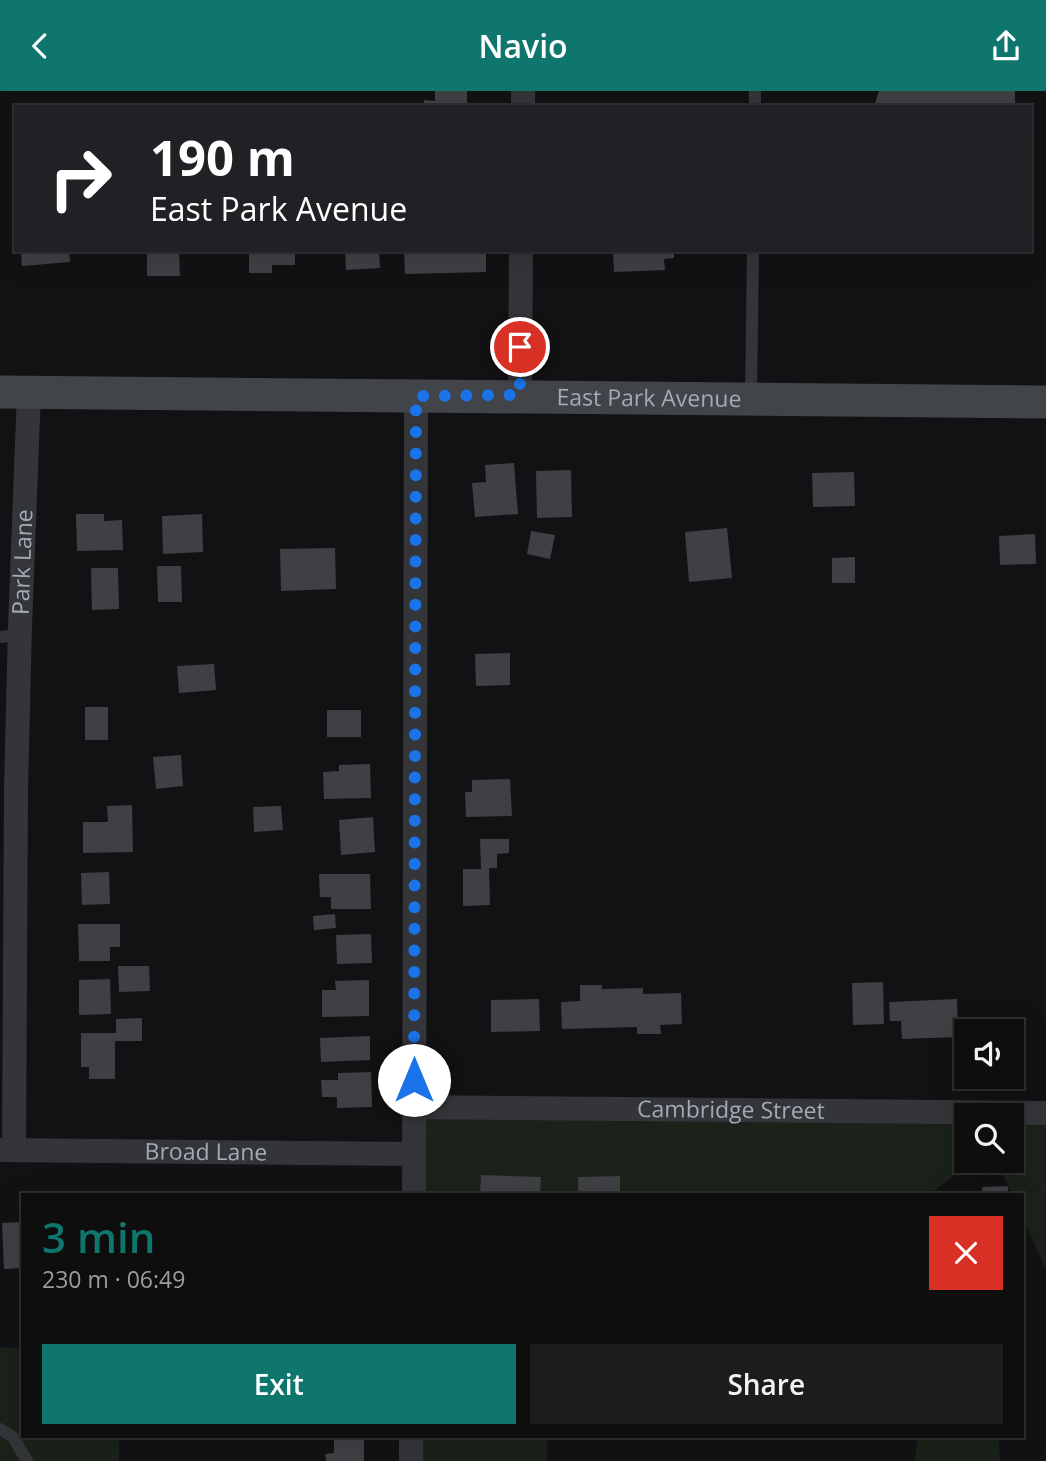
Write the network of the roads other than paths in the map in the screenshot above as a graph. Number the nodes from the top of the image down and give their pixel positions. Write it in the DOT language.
graph roads {
  1 [pos="521,252"];
  2 [pos="753,252"];
  3 [pos="14,392"];
  4 [pos="520,395"];
  5 [pos="416,396"];
  6 [pos="751,398"];
  7 [pos="1046,402"];
  8 [pos="10,636"];
  9 [pos="414,1107"];
  10 [pos="1046,1113"];
  11 [pos="7,1150"];
  12 [pos="414,1154"];
  13 [pos="414,1193"];
  14 [pos="0,1429"];
  15 [pos="411,1438"];
  16 [pos="27,1461"];
  17 [pos="411,1461"];
  1 -- 4 [label="street"];
  2 -- 6 [label="lane"];
  3 -- 5 [label="main road, East Park Avenue"];
  3 -- 8 [label="street, Park Lane"];
  4 -- 5 [label="main road, East Park Avenue"];
  4 -- 6 [label="main road, East Park Avenue"];
  5 -- 9 [label="street"];
  6 -- 7 [label="main road, East Park Avenue"];
  8 -- 11 [label="street, Park Lane"];
  9 -- 10 [label="street, Cambridge Street"];
  9 -- 12 [label="street"];
  11 -- 12 [label="street, Broad Lane"];
  12 -- 13 [label="street"];
  14 -- 16 [label="lane"];
  15 -- 17 [label="street"];
}
